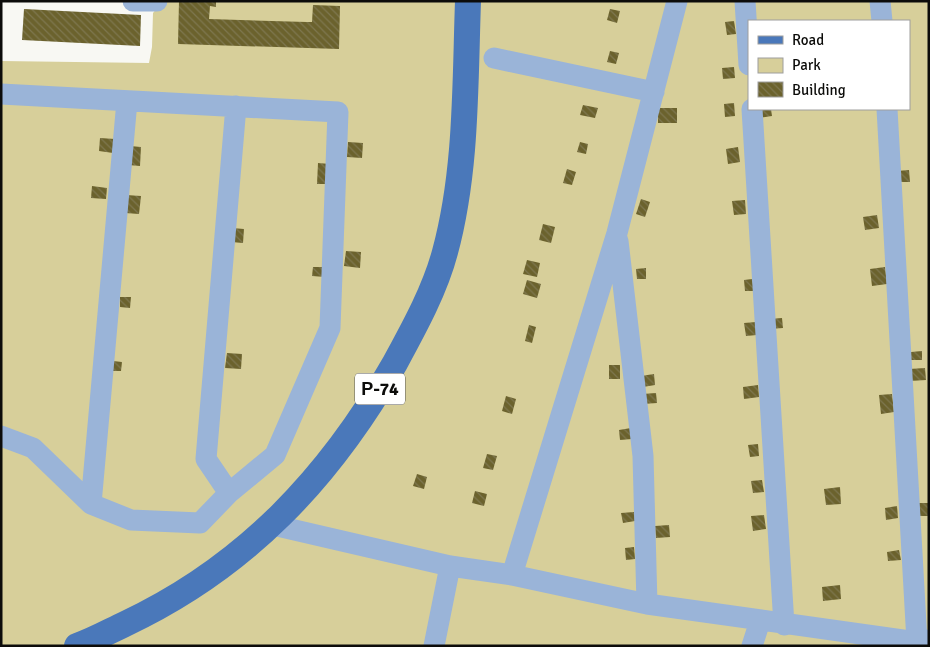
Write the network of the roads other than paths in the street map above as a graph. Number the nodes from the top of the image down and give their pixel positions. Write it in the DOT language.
graph roads {
  1 [pos="132,1"];
  2 [pos="157,1"];
  3 [pos="468,1"];
  4 [pos="677,1"];
  5 [pos="745,1"];
  6 [pos="880,1"];
  7 [pos="882,20"];
  8 [pos="748,49"];
  9 [pos="494,58"];
  10 [pos="654,92"];
  11 [pos="1,94"];
  12 [pos="127,101"];
  13 [pos="236,106"];
  14 [pos="752,110"];
  15 [pos="886,110"];
  16 [pos="617,233"];
  17 [pos="1,436"];
  18 [pos="229,493"];
  19 [pos="91,504"];
  20 [pos="272,525"];
  21 [pos="450,566"];
  22 [pos="512,575"];
  23 [pos="647,604"];
  24 [pos="760,621"];
  25 [pos="784,625"];
  26 [pos="923,641"];
  27 [pos="77,646"];
  28 [pos="434,646"];
  29 [pos="752,646"];
  1 -- 2 [label="lane"];
  3 -- 20 [label="main road, Р-74"];
  4 -- 10 [label="lane"];
  5 -- 8 [label="lane"];
  6 -- 7 [label="lane"];
  9 -- 10 [label="lane"];
  10 -- 16 [label="lane"];
  11 -- 12 [label="lane"];
  12 -- 13 [label="lane"];
  12 -- 19 [label="lane"];
  13 -- 18 [label="lane"];
  13 -- 18 [label="lane"];
  14 -- 25 [label="lane"];
  15 -- 26 [label="lane"];
  16 -- 22 [label="lane"];
  16 -- 23 [label="lane"];
  17 -- 19 [label="lane"];
  18 -- 19 [label="lane"];
  20 -- 21 [label="lane"];
  20 -- 27 [label="main road, Р-74"];
  21 -- 22 [label="lane"];
  21 -- 28 [label="lane"];
  22 -- 23 [label="lane"];
  23 -- 24 [label="lane"];
  24 -- 25 [label="lane"];
  24 -- 29 [label="lane"];
  25 -- 26 [label="lane"];
}
